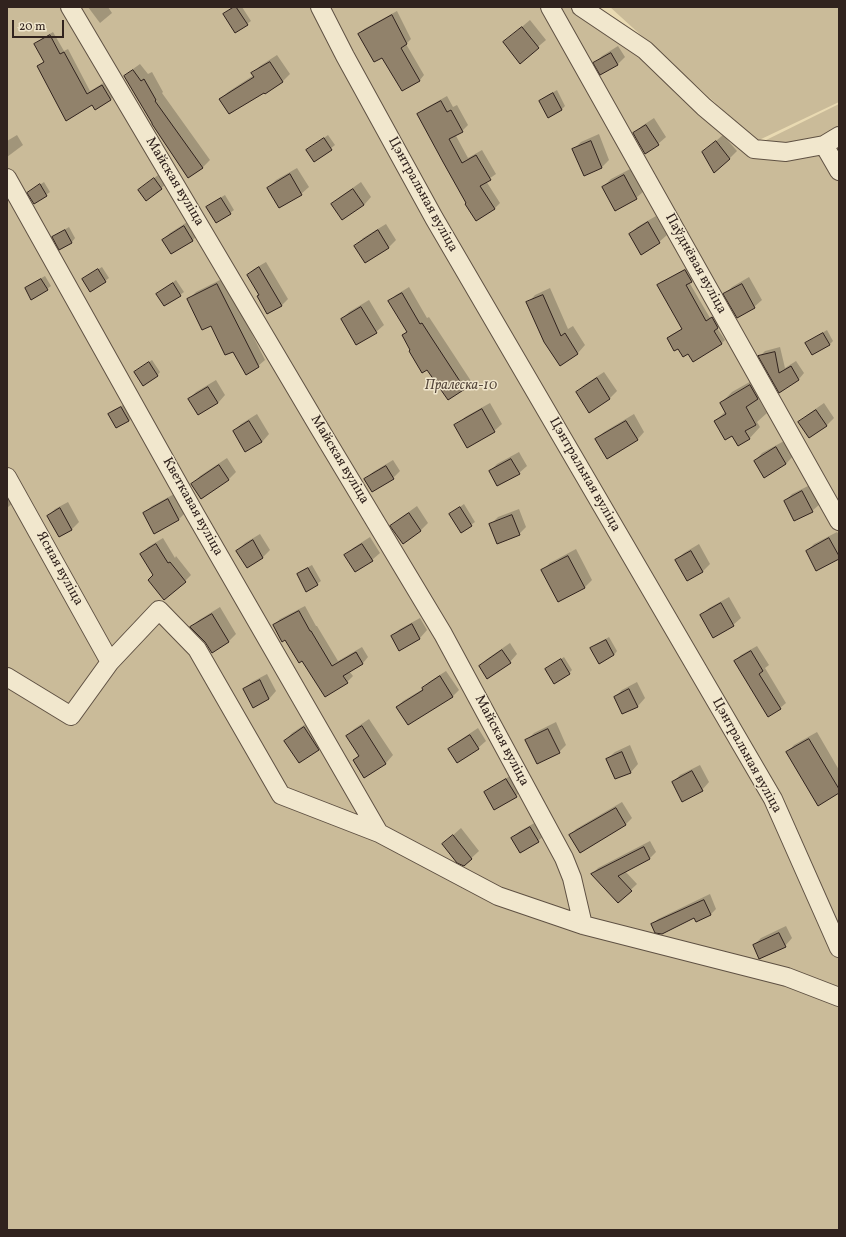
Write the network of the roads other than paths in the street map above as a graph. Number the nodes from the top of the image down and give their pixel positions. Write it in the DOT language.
graph roads {
  1 [pos="70,7"];
  2 [pos="320,7"];
  3 [pos="550,7"];
  4 [pos="581,7"];
  5 [pos="831,141"];
  6 [pos="839,171"];
  7 [pos="7,178"];
  8 [pos="7,477"];
  9 [pos="839,521"];
  10 [pos="110,662"];
  11 [pos="7,677"];
  12 [pos="379,833"];
  13 [pos="583,925"];
  14 [pos="839,948"];
  15 [pos="839,997"];
  1 -- 13 [label="street, Майская вуліца"];
  2 -- 14 [label="street, Цэнтральная вуліца"];
  3 -- 9 [label="street, Паўднёвая вуліца"];
  4 -- 5 [label="street"];
  5 -- 6 [label="street"];
  7 -- 12 [label="street, Кветкавая вуліца"];
  8 -- 10 [label="street, Ясная вуліца"];
  10 -- 11 [label="street"];
  10 -- 12 [label="street"];
  12 -- 13 [label="street"];
  13 -- 15 [label="street"];
}
